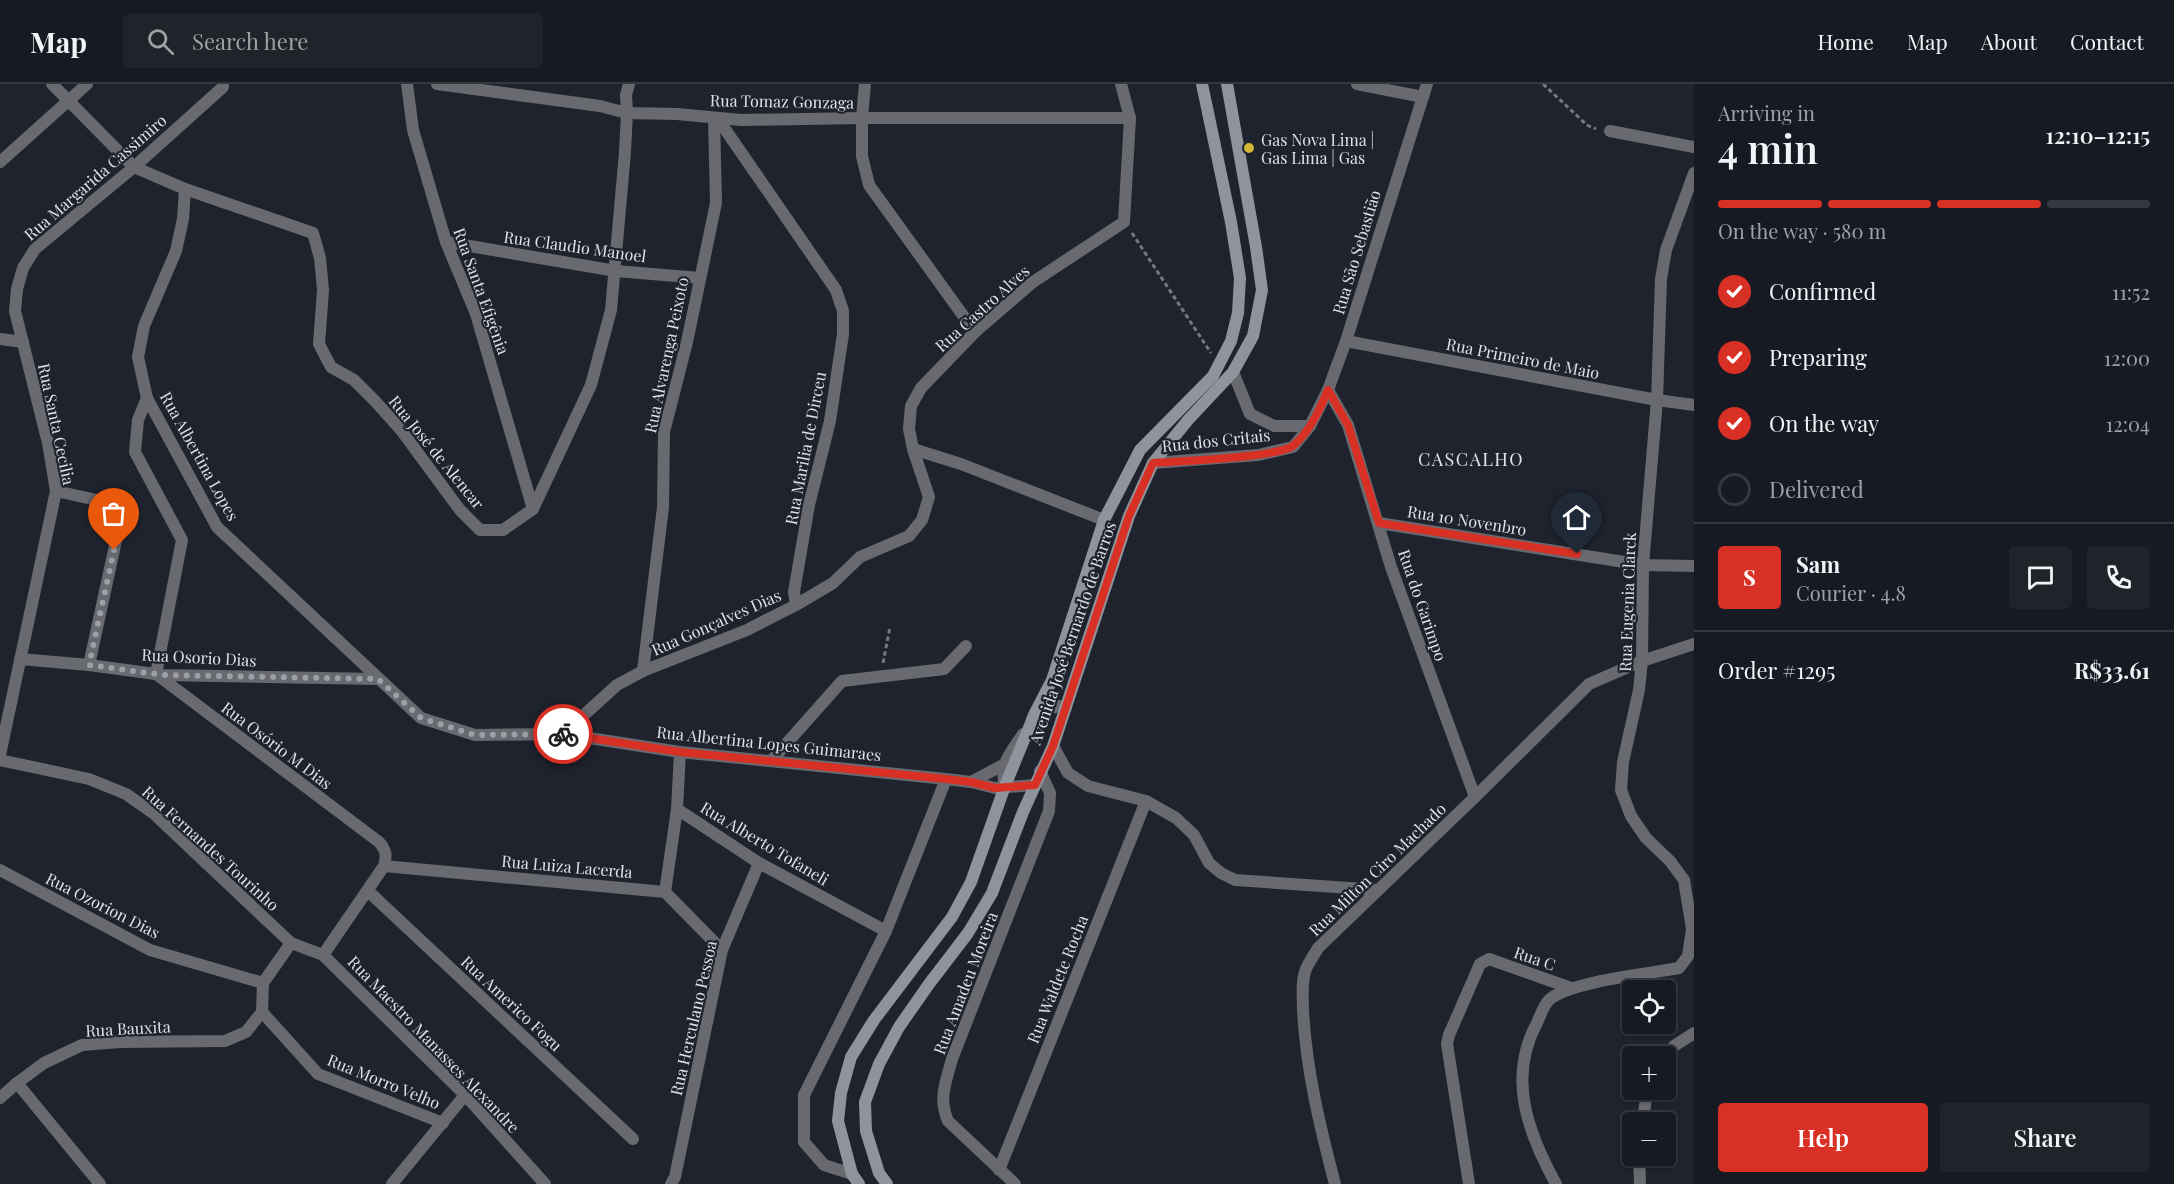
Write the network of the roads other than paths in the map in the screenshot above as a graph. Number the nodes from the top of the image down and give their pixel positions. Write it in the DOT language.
graph roads {
  1 [pos="52,84"];
  2 [pos="87,84"];
  3 [pos="224,84"];
  4 [pos="407,84"];
  5 [pos="437,84"];
  6 [pos="618,84"];
  7 [pos="865,84"];
  8 [pos="1121,84"];
  9 [pos="1202,84"];
  10 [pos="1227,84"];
  11 [pos="1357,84"];
  12 [pos="1427,84"];
  13 [pos="627,90"];
  14 [pos="1423,97"];
  15 [pos="68,100"];
  16 [pos="627,113"];
  17 [pos="716,118"];
  18 [pos="861,118"];
  19 [pos="1130,118"];
  20 [pos="1610,131"];
  21 [pos="1694,147"];
  22 [pos="0,162"];
  23 [pos="134,168"];
  24 [pos="1694,173"];
  25 [pos="185,189"];
  26 [pos="446,242"];
  27 [pos="616,271"];
  28 [pos="700,278"];
  29 [pos="15,311"];
  30 [pos="975,332"];
  31 [pos="0,339"];
  32 [pos="1346,341"];
  33 [pos="23,342"];
  34 [pos="1233,372"];
  35 [pos="1328,390"];
  36 [pos="147,398"];
  37 [pos="1657,400"];
  38 [pos="1694,405"];
  39 [pos="1310,426"];
  40 [pos="913,449"];
  41 [pos="1153,463"];
  42 [pos="56,491"];
  43 [pos="533,508"];
  44 [pos="1104,520"];
  45 [pos="1379,523"];
  46 [pos="1643,565"];
  47 [pos="1694,566"];
  48 [pos="796,605"];
  49 [pos="1694,644"];
  50 [pos="966,646"];
  51 [pos="20,659"];
  52 [pos="1642,661"];
  53 [pos="89,665"];
  54 [pos="644,671"];
  55 [pos="156,674"];
  56 [pos="378,679"];
  57 [pos="1066,707"];
  58 [pos="1035,713"];
  59 [pos="563,734"];
  60 [pos="1053,746"];
  61 [pos="680,752"];
  62 [pos="0,755"];
  63 [pos="0,760"];
  64 [pos="771,761"];
  65 [pos="1003,765"];
  66 [pos="1040,771"];
  67 [pos="946,779"];
  68 [pos="971,782"];
  69 [pos="1035,785"];
  70 [pos="1005,786"];
  71 [pos="1475,797"];
  72 [pos="1146,801"];
  73 [pos="677,809"];
  74 [pos="759,863"];
  75 [pos="384,866"];
  76 [pos="0,870"];
  77 [pos="1378,890"];
  78 [pos="368,891"];
  79 [pos="664,892"];
  80 [pos="886,931"];
  81 [pos="291,943"];
  82 [pos="722,950"];
  83 [pos="323,955"];
  84 [pos="263,982"];
  85 [pos="1571,988"];
  86 [pos="262,1012"];
  87 [pos="1694,1034"];
  88 [pos="1674,1046"];
  89 [pos="17,1083"];
  90 [pos="465,1095"];
  91 [pos="0,1098"];
  92 [pos="442,1123"];
  93 [pos="633,1139"];
  94 [pos="1639,1166"];
  95 [pos="999,1170"];
  96 [pos="856,1179"];
  97 [pos="398,1182"];
  98 [pos="676,1182"];
  99 [pos="100,1184"];
  100 [pos="545,1184"];
  101 [pos="887,1184"];
  102 [pos="1015,1184"];
  103 [pos="1335,1184"];
  104 [pos="1469,1184"];
  105 [pos="1556,1184"];
  106 [pos="1640,1184"];
  1 -- 15 [label="street"];
  2 -- 15 [label="street"];
  3 -- 23 [label="street, Rua Margarida Cassimiro"];
  4 -- 26 [label="street, Rua Santa Efigênia"];
  5 -- 16 [label="street, Rua Tomaz Gonzaga"];
  6 -- 13 [label="street"];
  7 -- 18 [label="street"];
  8 -- 19 [label="street"];
  9 -- 44 [label="main road, Avenida José Bernardo de Barros"];
  10 -- 34 [label="main road, Avenida José Bernardo de Barros"];
  11 -- 14 [label="street"];
  12 -- 14 [label="street, Rua São Sebastião"];
  13 -- 16 [label="street, Rua José de Alencar"];
  14 -- 32 [label="street, Rua São Sebastião"];
  15 -- 22 [label="street"];
  15 -- 23 [label="street"];
  16 -- 17 [label="street, Rua Tomaz Gonzaga"];
  16 -- 27 [label="street, Rua José de Alencar"];
  17 -- 18 [label="street, Rua Tomaz Gonzaga"];
  17 -- 28 [label="street, Rua Alvarenga Peixoto"];
  17 -- 48 [label="street, Rua Marilia de Dirceu"];
  18 -- 19 [label="street, Rua Tomaz Gonzaga"];
  18 -- 30 [label="street"];
  19 -- 30 [label="street, Rua Castro Alves"];
  20 -- 21 [label="street"];
  23 -- 25 [label="street"];
  23 -- 29 [label="street, Rua Margarida Cassimiro"];
  24 -- 37 [label="street, Rua Eugenia Clarck"];
  25 -- 36 [label="street, Rua Albertina Lopes"];
  25 -- 43 [label="street, Rua José de Alencar"];
  26 -- 27 [label="street, Rua Claudio Manoel"];
  26 -- 43 [label="street, Rua Santa Efigênia"];
  27 -- 28 [label="street, Rua Claudio Manoel"];
  27 -- 43 [label="street, Rua José de Alencar"];
  28 -- 54 [label="street, Rua Alvarenga Peixoto"];
  29 -- 33 [label="street, Rua Santa Cecilia"];
  30 -- 40 [label="street, Rua Castro Alves"];
  31 -- 33 [label="street"];
  32 -- 35 [label="street, Rua São Sebastião"];
  32 -- 37 [label="street, Rua Primeiro de Maio"];
  33 -- 42 [label="street, Rua Santa Cecilia"];
  34 -- 39 [label="street, Rua dos Critais"];
  34 -- 41 [label="main road, Avenida José Bernardo de Barros"];
  35 -- 39 [label="street, Rua São Sebastião"];
  35 -- 45 [label="street, Rua do Garimpo"];
  36 -- 55 [label="street"];
  36 -- 56 [label="street, Rua Albertina Lopes"];
  37 -- 38 [label="street, Rua Primeiro de Maio"];
  37 -- 46 [label="street, Rua Eugenia Clarck"];
  39 -- 41 [label="street, Rua dos Critais"];
  40 -- 44 [label="street"];
  40 -- 48 [label="street, Rua Gonçalves Dias"];
  41 -- 57 [label="main road, Avenida José Bernardo de Barros"];
  42 -- 51 [label="street, Rua Santa Cecilia"];
  42 -- 53 [label="street"];
  44 -- 58 [label="main road, Avenida José Bernardo de Barros"];
  45 -- 46 [label="street, Rua 10 Novenbro"];
  45 -- 71 [label="street, Rua do Garimpo"];
  46 -- 47 [label="street, Rua 10 Novenbro"];
  46 -- 52 [label="street, Rua Eugenia Clarck"];
  48 -- 54 [label="street, Rua Gonçalves Dias"];
  49 -- 52 [label="street, Rua Milton Ciro Machado"];
  50 -- 64 [label="street"];
  51 -- 53 [label="street, Rua Osorio Dias"];
  51 -- 62 [label="street, Rua Santa Cecilia"];
  52 -- 71 [label="street, Rua Milton Ciro Machado"];
  52 -- 85 [label="street, Rua Eugenia Clarck"];
  53 -- 55 [label="street, Rua Osorio Dias"];
  54 -- 59 [label="street, Rua Gonçalves Dias"];
  55 -- 56 [label="street, Rua Osorio Dias"];
  55 -- 75 [label="street, Rua Osório M Dias"];
  56 -- 59 [label="street, Rua Albertina Lopes"];
  57 -- 58 [label="street"];
  57 -- 60 [label="main road, Avenida José Bernardo de Barros"];
  58 -- 65 [label="street, Avenida José Bernardo de Barros"];
  58 -- 70 [label="main road, Avenida José Bernardo de Barros"];
  59 -- 61 [label="street, Rua Albertina Lopes Guimaraes"];
  60 -- 66 [label="main road, Avenida José Bernardo de Barros"];
  60 -- 72 [label="street"];
  61 -- 64 [label="street, Rua Albertina Lopes Guimaraes"];
  61 -- 73 [label="street, Rua Alberto Tofaneli"];
  63 -- 81 [label="street, Rua Fernandes Tourinho"];
  64 -- 67 [label="street, Rua Albertina Lopes Guimaraes"];
  65 -- 68 [label="street"];
  65 -- 70 [label="street, Avenida José Bernardo de Barros"];
  66 -- 69 [label="main road, Avenida José Bernardo de Barros"];
  66 -- 95 [label="street, Rua Amadeu Moreira"];
  67 -- 68 [label="street, Rua Albertina Lopes Guimaraes"];
  67 -- 80 [label="street"];
  68 -- 70 [label="street, Rua Albertina Lopes Guimaraes"];
  69 -- 70 [label="street, Rua Albertina Lopes Guimaraes"];
  69 -- 101 [label="main road, Avenida José Bernardo de Barros"];
  70 -- 96 [label="main road, Avenida José Bernardo de Barros"];
  71 -- 77 [label="street, Rua Milton Ciro Machado"];
  72 -- 77 [label="street"];
  72 -- 95 [label="street, Rua Waldete Rocha"];
  73 -- 74 [label="street, Rua Alberto Tofaneli"];
  73 -- 79 [label="street"];
  74 -- 80 [label="street, Rua Alberto Tofaneli"];
  74 -- 82 [label="street, Rua Herculano Pessoa"];
  75 -- 78 [label="street"];
  75 -- 79 [label="street, Rua Luiza Lacerda"];
  76 -- 84 [label="street, Rua Ozorion Dias"];
  77 -- 103 [label="street, Rua Milton Ciro Machado"];
  78 -- 83 [label="street"];
  78 -- 93 [label="street, Rua Americo Fogu"];
  79 -- 82 [label="street"];
  80 -- 96 [label="street"];
  81 -- 83 [label="street"];
  81 -- 84 [label="street"];
  82 -- 98 [label="street, Rua Herculano Pessoa"];
  83 -- 90 [label="street, Rua Maestro Manasses Alexandre"];
  84 -- 86 [label="street"];
  85 -- 104 [label="street, Rua C"];
  85 -- 105 [label="street, Rua Eugenia Clarck"];
  86 -- 89 [label="street, Rua Bauxita"];
  86 -- 92 [label="street, Rua Morro Velho"];
  87 -- 88 [label="street"];
  89 -- 91 [label="street, Rua Bauxita"];
  89 -- 99 [label="street"];
  90 -- 92 [label="street"];
  90 -- 100 [label="street, Rua Maestro Manasses Alexandre"];
  92 -- 97 [label="street"];
  94 -- 106 [label="street"];
  95 -- 102 [label="street, Rua Amadeu Moreira"];
}
